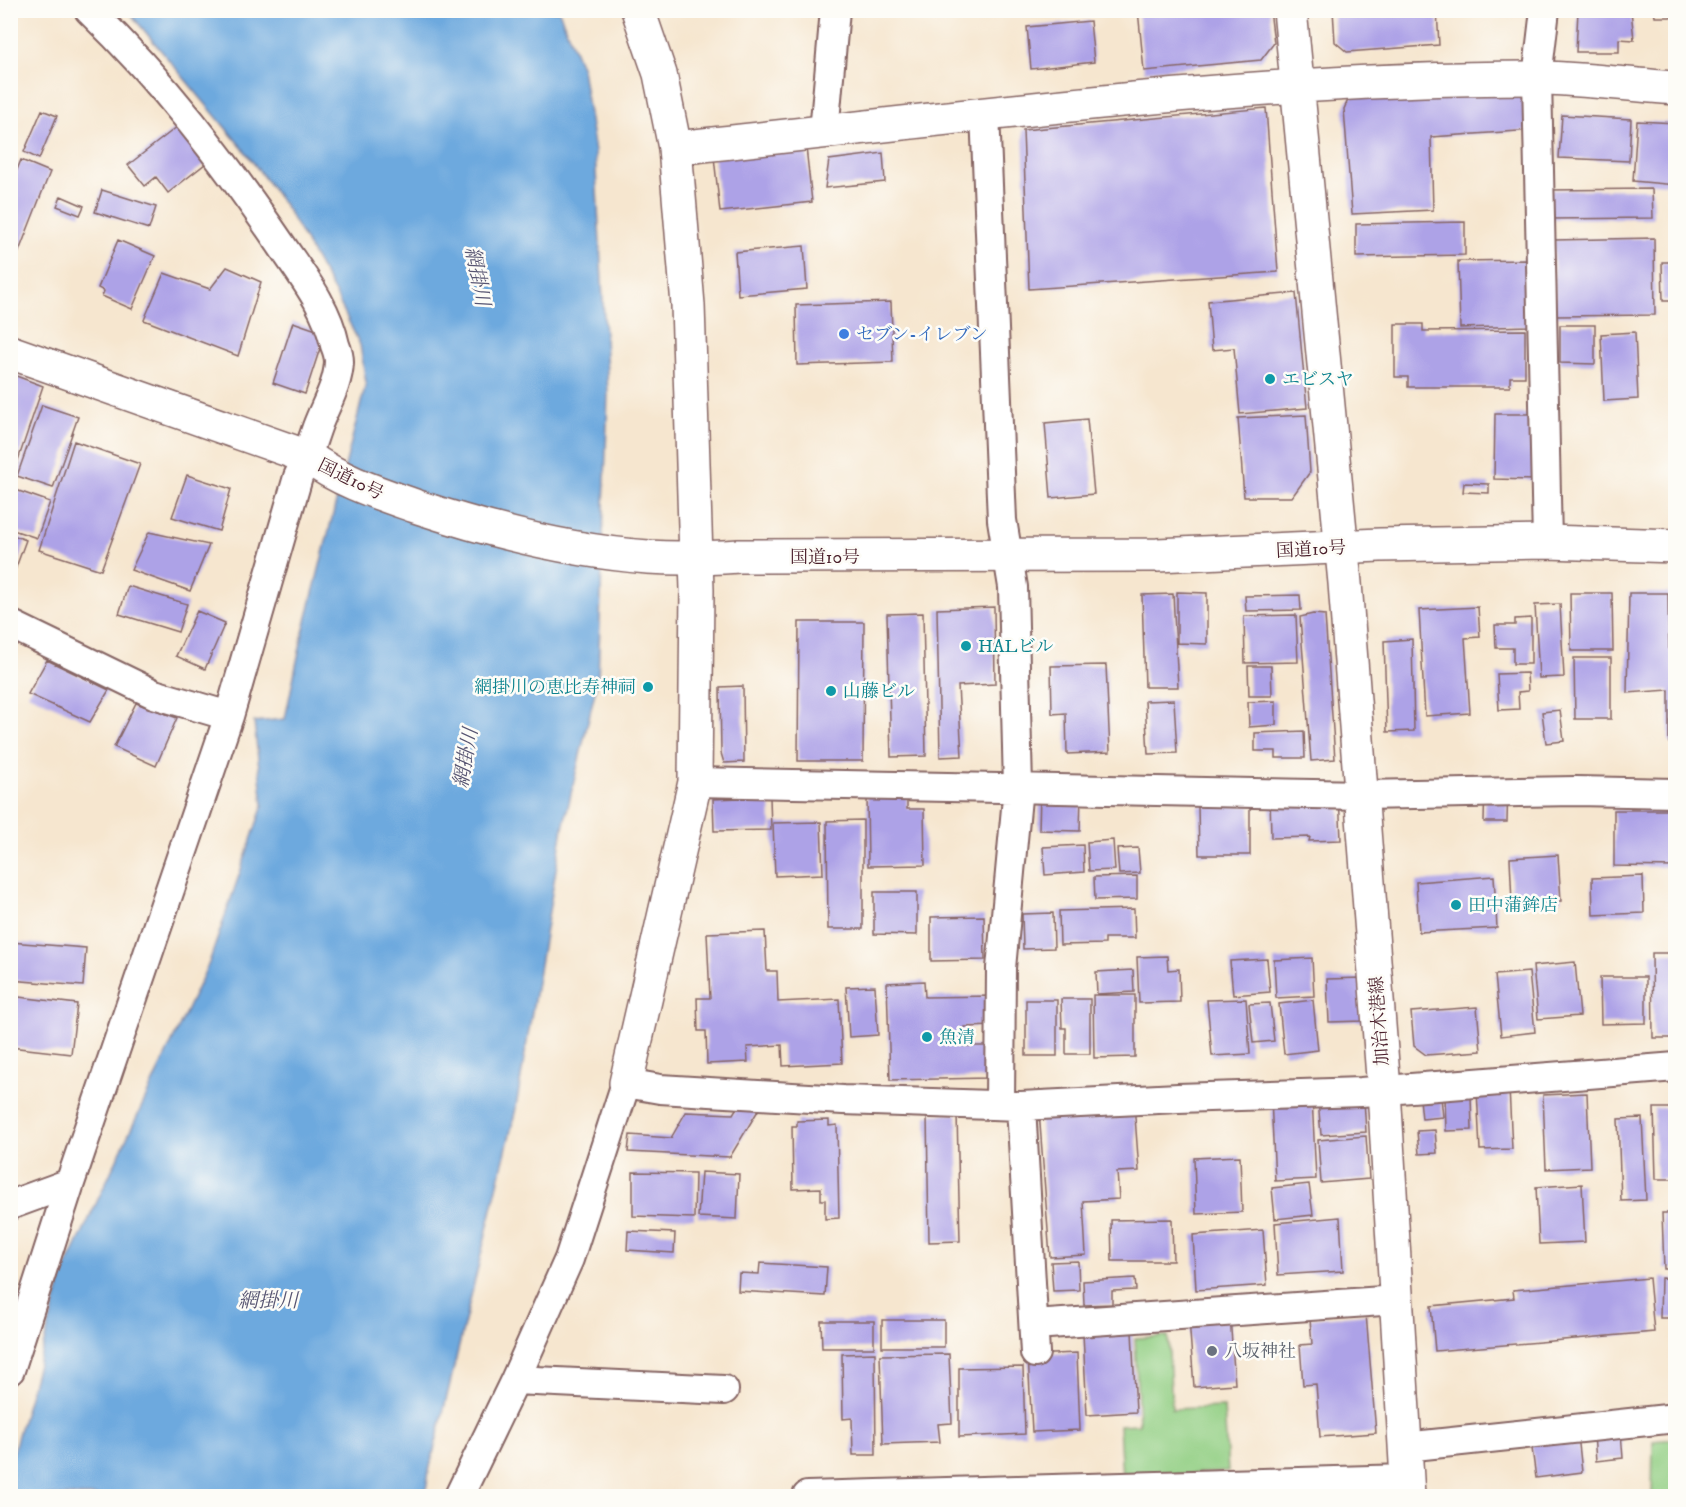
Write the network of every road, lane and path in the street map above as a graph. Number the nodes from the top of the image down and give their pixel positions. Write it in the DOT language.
graph roads {
  1 [pos="89,10"];
  2 [pos="638,10"];
  3 [pos="835,10"];
  4 [pos="1290,10"];
  5 [pos="1545,10"];
  6 [pos="1537,78"];
  7 [pos="1296,86"];
  8 [pos="1676,88"];
  9 [pos="985,113"];
  10 [pos="824,132"];
  11 [pos="675,148"];
  12 [pos="10,352"];
  13 [pos="316,463"];
  14 [pos="1547,542"];
  15 [pos="1676,546"];
  16 [pos="1340,547"];
  17 [pos="1007,555"];
  18 [pos="697,558"];
  19 [pos="10,624"];
  20 [pos="229,716"];
  21 [pos="695,782"];
  22 [pos="1018,787"];
  23 [pos="1676,793"];
  24 [pos="1362,795"];
  25 [pos="1676,1067"];
  26 [pos="626,1083"];
  27 [pos="1384,1090"];
  28 [pos="1011,1105"];
  29 [pos="70,1183"];
  30 [pos="10,1205"];
  31 [pos="1397,1300"];
  32 [pos="1034,1325"];
  33 [pos="1035,1353"];
  34 [pos="10,1370"];
  35 [pos="515,1380"];
  36 [pos="724,1390"];
  37 [pos="1676,1418"];
  38 [pos="1405,1447"];
  39 [pos="1408,1488"];
  40 [pos="1145,1492"];
  41 [pos="923,1494"];
  42 [pos="459,1497"];
  43 [pos="807,1497"];
  1 -- 13 [label="street"];
  2 -- 11 [label="main road"];
  3 -- 10 [label="street"];
  4 -- 7 [label="main road, 加治木港線"];
  5 -- 6 [label="street"];
  6 -- 7 [label="main road"];
  6 -- 8 [label="main road"];
  6 -- 14 [label="street"];
  7 -- 9 [label="main road"];
  7 -- 16 [label="main road, 加治木港線"];
  9 -- 10 [label="main road"];
  9 -- 17 [label="street"];
  10 -- 11 [label="main road"];
  11 -- 18 [label="main road"];
  12 -- 13 [label="main road, 国道10号"];
  13 -- 18 [label="main road, 国道10号"];
  13 -- 20 [label="street"];
  14 -- 15 [label="main road, 国道10号"];
  14 -- 16 [label="main road, 国道10号"];
  16 -- 17 [label="main road, 国道10号"];
  16 -- 24 [label="main road, 加治木港線"];
  17 -- 18 [label="main road, 国道10号"];
  17 -- 22 [label="street"];
  18 -- 21 [label="main road"];
  19 -- 20 [label="street"];
  20 -- 29 [label="street"];
  21 -- 22 [label="street"];
  21 -- 26 [label="main road"];
  22 -- 24 [label="street"];
  22 -- 28 [label="street"];
  23 -- 24 [label="street"];
  24 -- 27 [label="main road, 加治木港線"];
  25 -- 27 [label="street"];
  26 -- 28 [label="street"];
  26 -- 35 [label="street"];
  27 -- 28 [label="street"];
  27 -- 31 [label="main road, 加治木港線"];
  28 -- 32 [label="street"];
  29 -- 30 [label="street"];
  29 -- 34 [label="street"];
  31 -- 32 [label="street"];
  31 -- 38 [label="main road, 加治木港線"];
  32 -- 33 [label="street"];
  35 -- 36 [label="street"];
  35 -- 42 [label="street"];
  37 -- 38 [label="street"];
  38 -- 39 [label="main road, 加治木港線"];
  39 -- 40 [label="street"];
  40 -- 41 [label="street"];
  41 -- 43 [label="street"];
}
